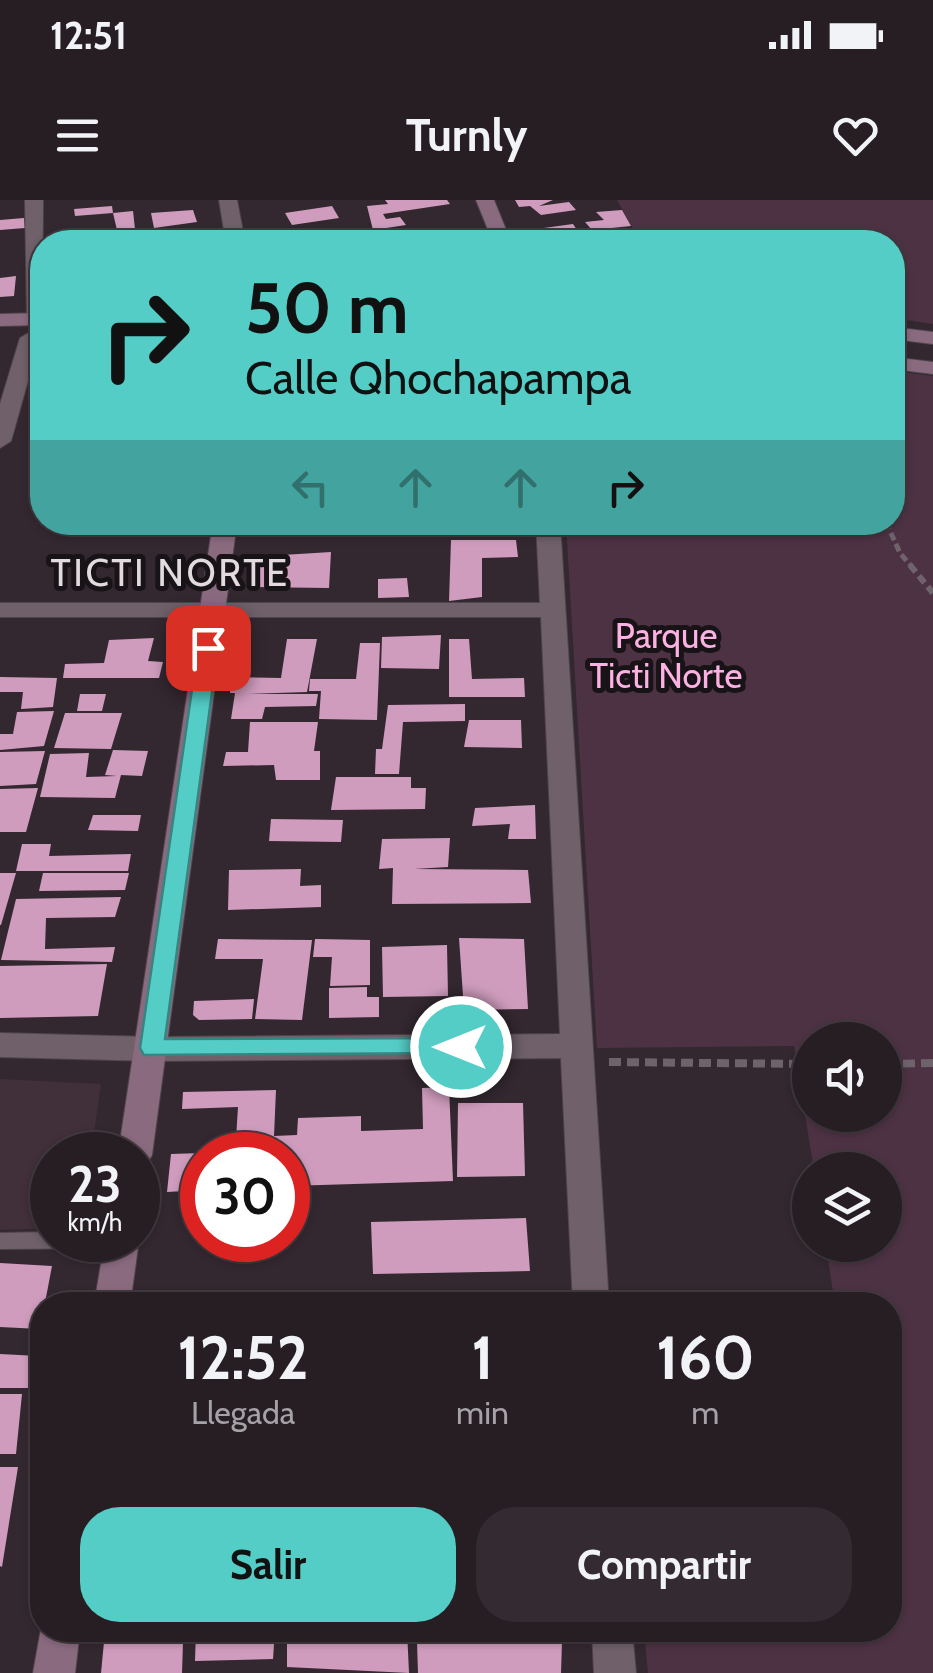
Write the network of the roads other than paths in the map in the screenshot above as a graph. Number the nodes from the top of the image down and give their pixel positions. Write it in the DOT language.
graph roads {
  1 [pos="34,200"];
  2 [pos="228,200"];
  3 [pos="485,200"];
  4 [pos="35,230"];
  5 [pos="234,230"];
  6 [pos="497,230"];
  7 [pos="0,320"];
  8 [pos="30,326"];
  9 [pos="30,330"];
  10 [pos="905,335"];
  11 [pos="0,338"];
  12 [pos="933,338"];
  13 [pos="30,352"];
  14 [pos="905,365"];
  15 [pos="933,368"];
  16 [pos="0,441"];
  17 [pos="223,535"];
  18 [pos="549,535"];
  19 [pos="0,610"];
  20 [pos="554,610"];
  21 [pos="213,612"];
  22 [pos="0,1044"];
  23 [pos="152,1048"];
  24 [pos="577,1054"];
  25 [pos="139,1132"];
  26 [pos="0,1241"];
  27 [pos="30,1241"];
  28 [pos="119,1262"];
  29 [pos="114,1292"];
  30 [pos="590,1292"];
  31 [pos="58,1642"];
  32 [pos="613,1642"];
  33 [pos="54,1673"];
  34 [pos="615,1673"];
  1 -- 4 [label="street"];
  2 -- 5 [label="street"];
  3 -- 6 [label="street"];
  7 -- 8 [label="street"];
  9 -- 11 [label="street"];
  10 -- 12 [label="street"];
  13 -- 16 [label="street"];
  14 -- 15 [label="street"];
  17 -- 21 [label="street"];
  18 -- 20 [label="street"];
  19 -- 21 [label="street"];
  20 -- 21 [label="street"];
  20 -- 24 [label="street"];
  21 -- 23 [label="street"];
  22 -- 23 [label="street"];
  23 -- 24 [label="street"];
  23 -- 25 [label="street"];
  24 -- 30 [label="street"];
  26 -- 27 [label="lane"];
  28 -- 29 [label="street"];
  31 -- 33 [label="street"];
  32 -- 34 [label="street"];
}
